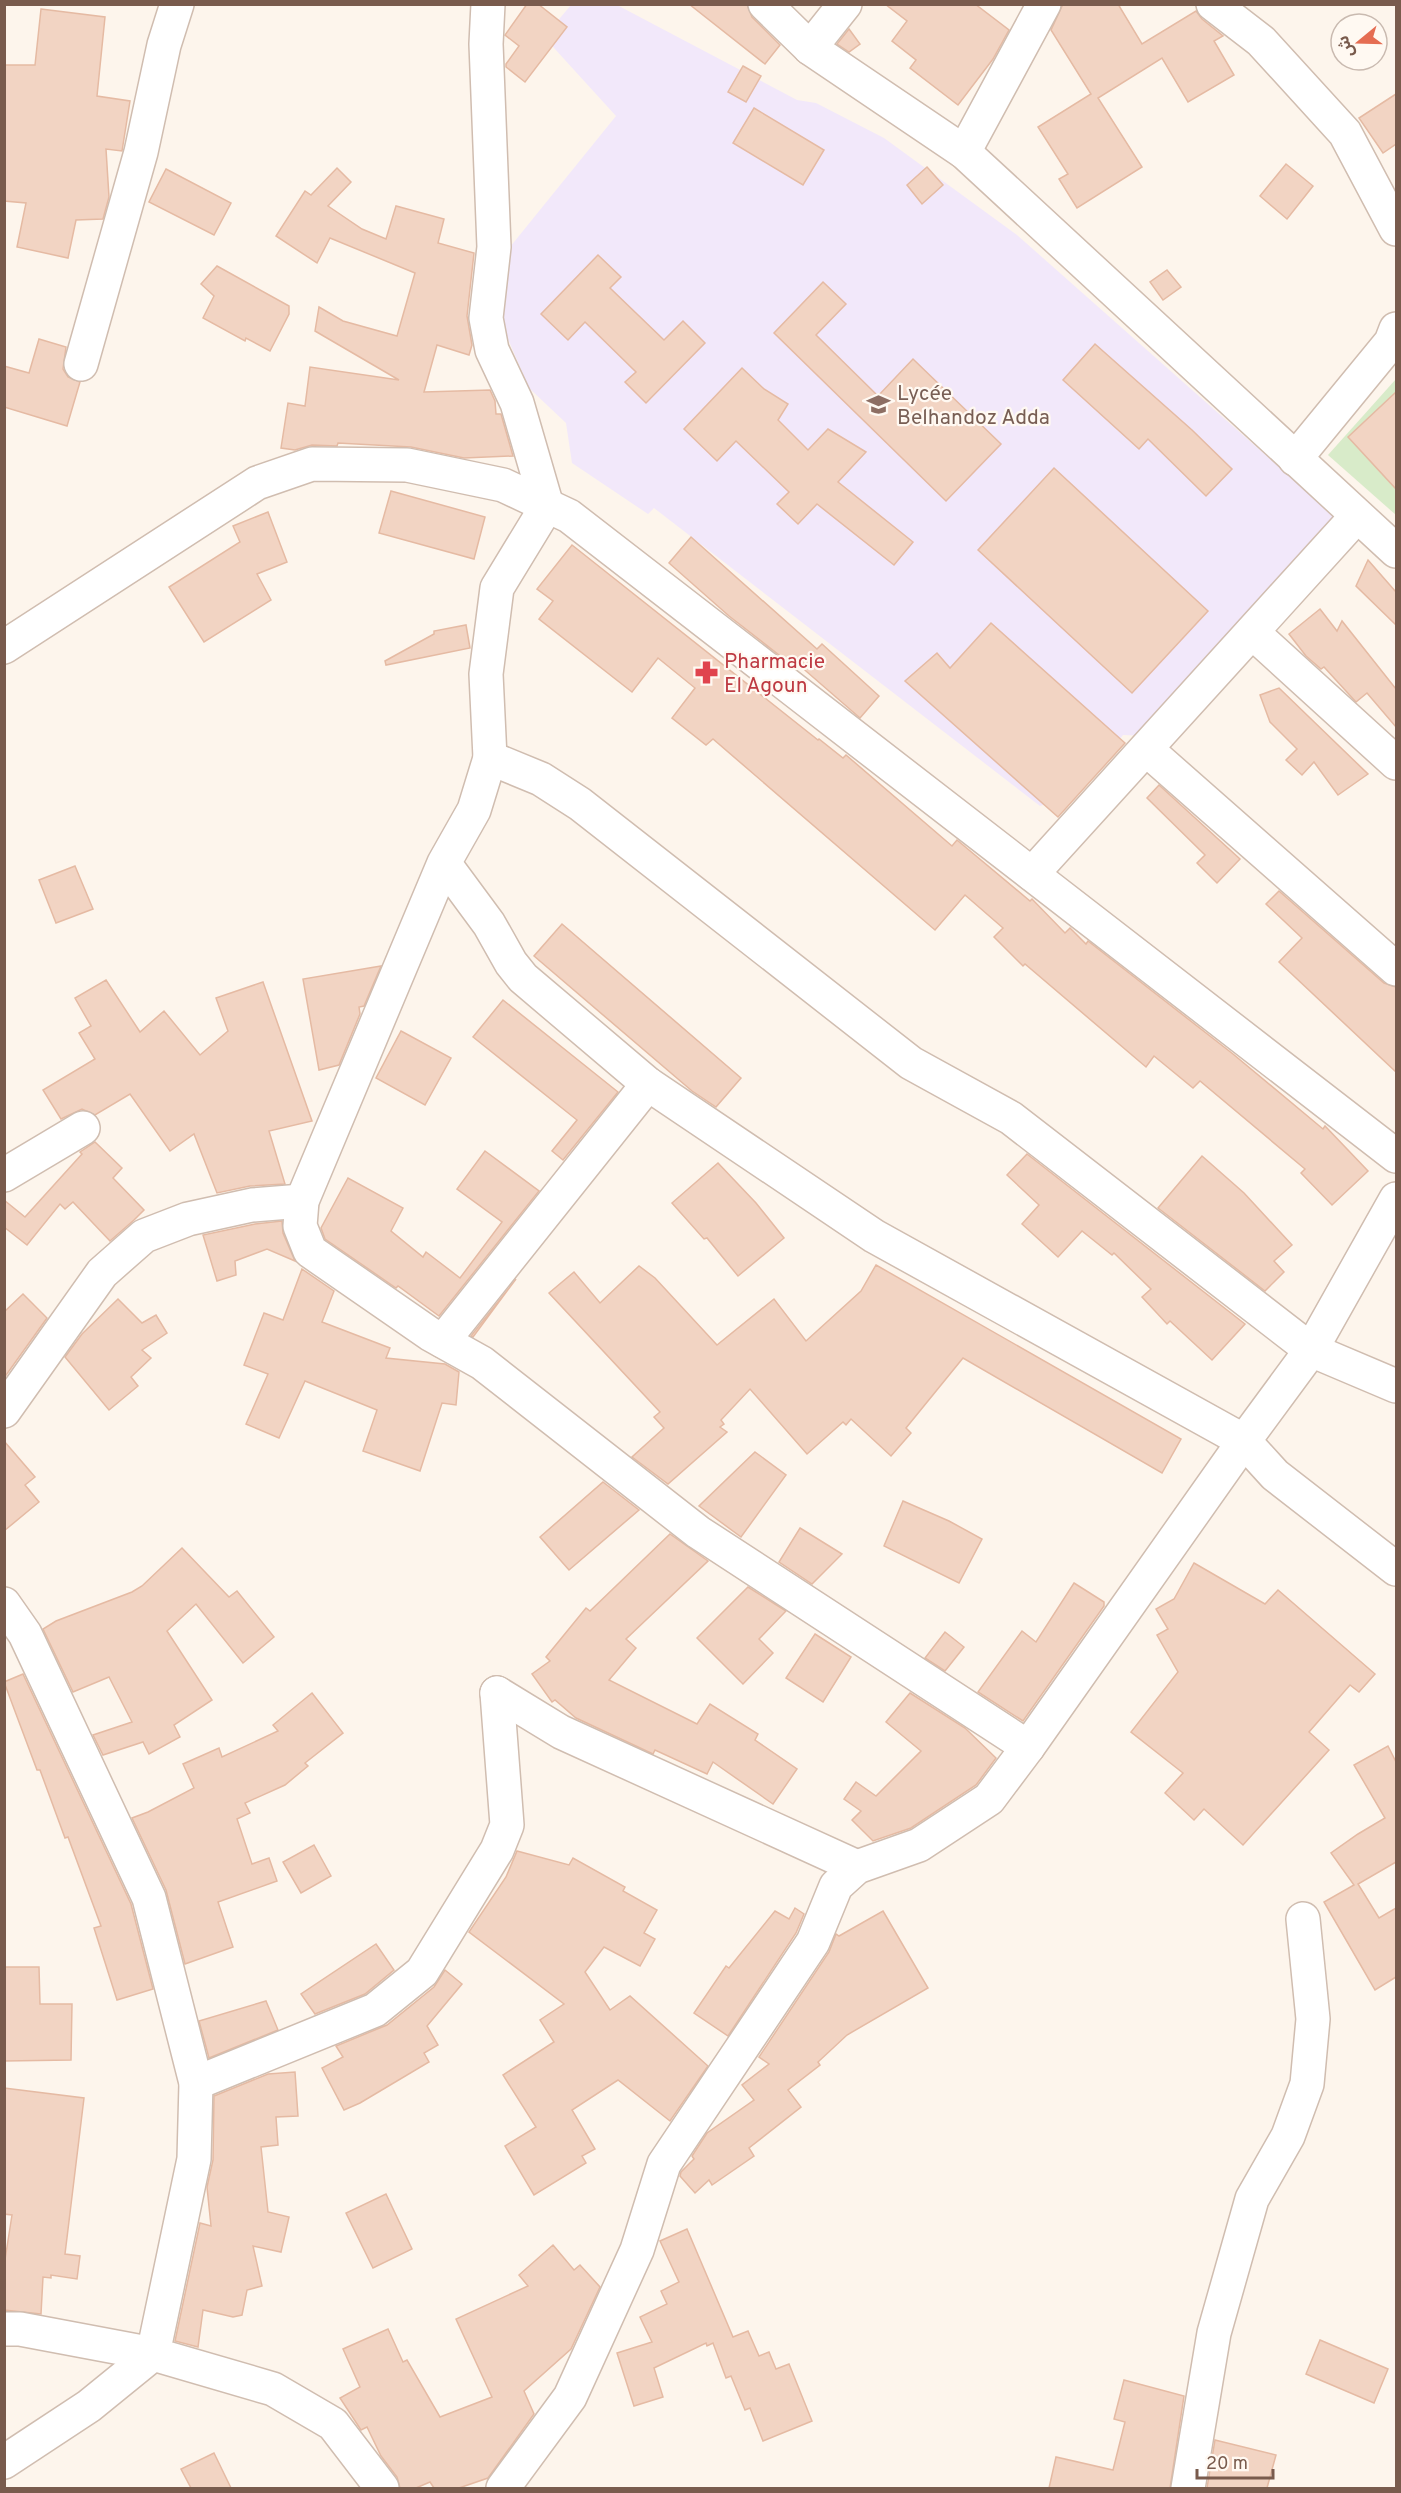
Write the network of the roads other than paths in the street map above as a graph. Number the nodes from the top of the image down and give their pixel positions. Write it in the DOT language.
graph roads {
  1 [pos="177,4"];
  2 [pos="488,4"];
  3 [pos="765,4"];
  4 [pos="845,4"];
  5 [pos="1044,4"];
  6 [pos="1213,4"];
  7 [pos="810,48"];
  8 [pos="963,152"];
  9 [pos="1396,229"];
  10 [pos="1396,329"];
  11 [pos="81,364"];
  12 [pos="1295,459"];
  13 [pos="548,506"];
  14 [pos="1357,516"];
  15 [pos="1396,551"];
  16 [pos="1252,632"];
  17 [pos="4,647"];
  18 [pos="1146,749"];
  19 [pos="490,758"];
  20 [pos="1396,763"];
  21 [pos="444,863"];
  22 [pos="1032,874"];
  23 [pos="1396,969"];
  24 [pos="648,1084"];
  25 [pos="83,1128"];
  26 [pos="1396,1156"];
  27 [pos="4,1175"];
  28 [pos="1396,1199"];
  29 [pos="302,1201"];
  30 [pos="443,1341"];
  31 [pos="1311,1350"];
  32 [pos="1396,1386"];
  33 [pos="4,1411"];
  34 [pos="1244,1441"];
  35 [pos="1396,1569"];
  36 [pos="4,1604"];
  37 [pos="1029,1747"];
  38 [pos="857,1866"];
  39 [pos="1304,1919"];
  40 [pos="196,2084"];
  41 [pos="4,2330"];
  42 [pos="153,2354"];
  43 [pos="4,2462"];
  44 [pos="382,2488"];
  45 [pos="503,2488"];
  46 [pos="1188,2488"];
  1 -- 11 [label="street"];
  2 -- 13 [label="street"];
  3 -- 7 [label="street"];
  4 -- 7 [label="street"];
  5 -- 8 [label="street"];
  6 -- 9 [label="street"];
  7 -- 8 [label="street"];
  8 -- 12 [label="street"];
  10 -- 12 [label="street"];
  12 -- 14 [label="street"];
  13 -- 17 [label="street"];
  13 -- 19 [label="street"];
  13 -- 22 [label="street"];
  14 -- 15 [label="street"];
  14 -- 16 [label="street"];
  16 -- 18 [label="street"];
  16 -- 20 [label="street"];
  18 -- 22 [label="street"];
  18 -- 23 [label="street"];
  19 -- 21 [label="street"];
  19 -- 31 [label="street"];
  21 -- 24 [label="street"];
  21 -- 29 [label="street"];
  22 -- 26 [label="street"];
  24 -- 30 [label="street"];
  24 -- 34 [label="street"];
  25 -- 27 [label="street"];
  28 -- 31 [label="street"];
  29 -- 30 [label="street"];
  29 -- 33 [label="street"];
  30 -- 37 [label="street"];
  31 -- 32 [label="street"];
  31 -- 34 [label="street"];
  34 -- 35 [label="street"];
  34 -- 37 [label="street"];
  36 -- 40 [label="street"];
  37 -- 38 [label="street"];
  38 -- 40 [label="street"];
  38 -- 45 [label="street"];
  39 -- 46 [label="street"];
  40 -- 42 [label="street"];
  41 -- 42 [label="street"];
  42 -- 43 [label="street"];
  42 -- 44 [label="street"];
}
